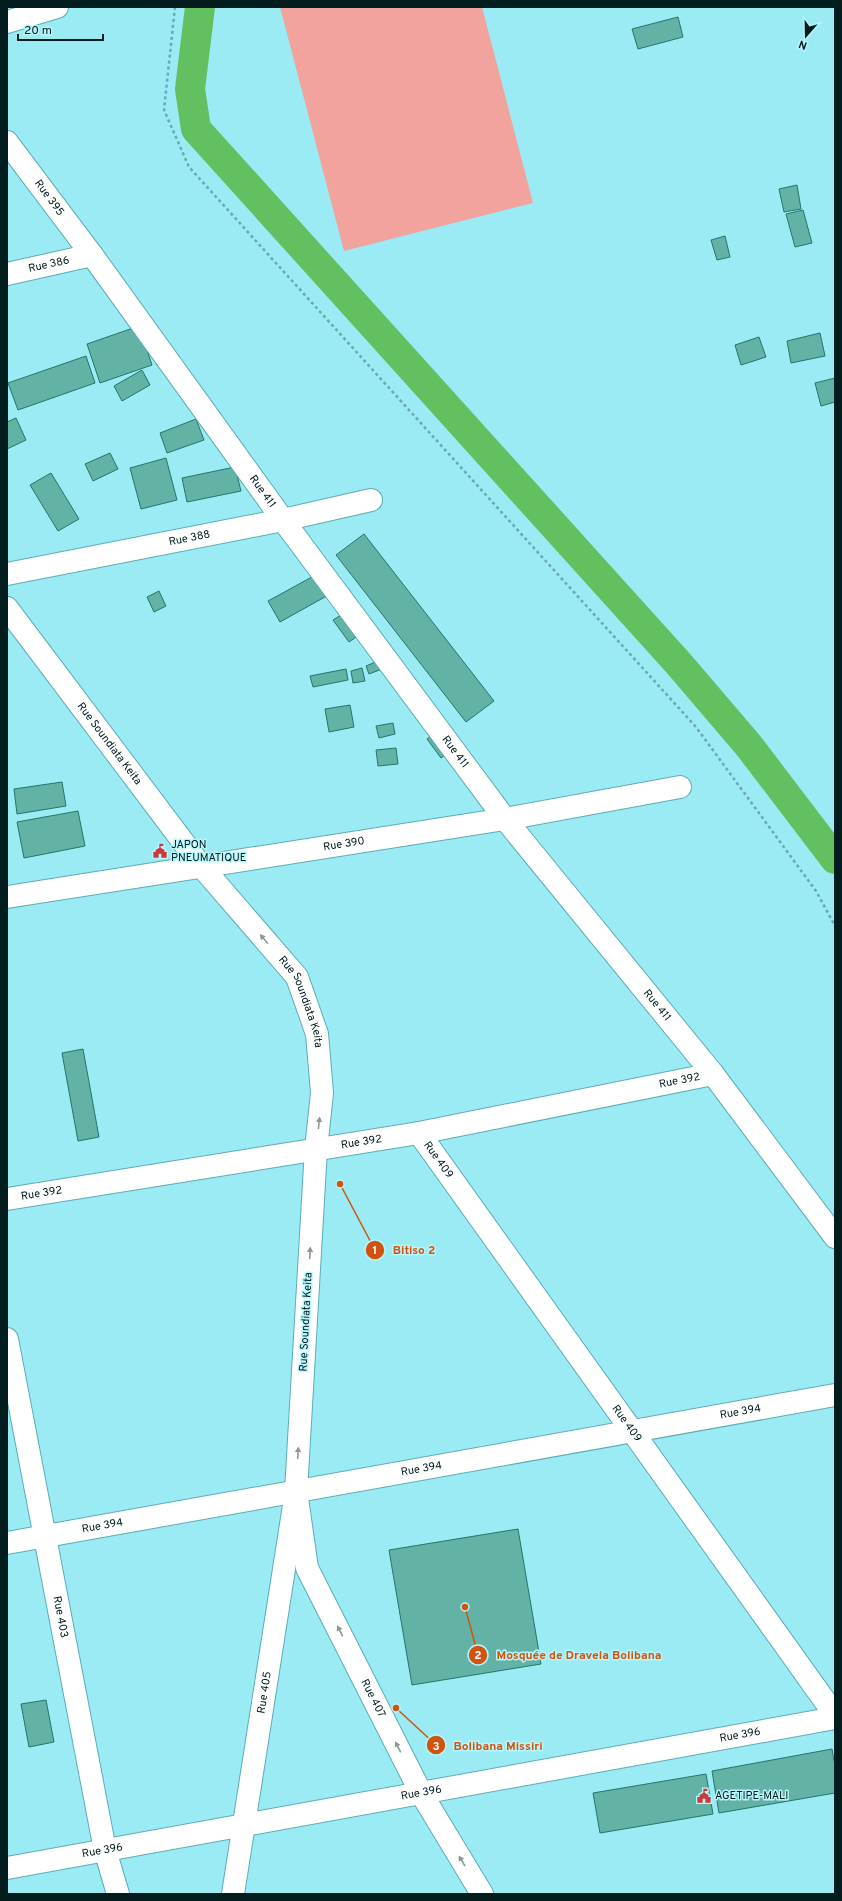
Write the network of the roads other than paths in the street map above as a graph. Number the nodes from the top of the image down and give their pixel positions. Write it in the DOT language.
graph roads {
  1 [pos="57,7"];
  2 [pos="9,17"];
  3 [pos="7,142"];
  4 [pos="92,255"];
  5 [pos="7,274"];
  6 [pos="371,500"];
  7 [pos="283,520"];
  8 [pos="7,574"];
  9 [pos="7,608"];
  10 [pos="680,787"];
  11 [pos="505,819"];
  12 [pos="202,867"];
  13 [pos="7,897"];
  14 [pos="713,1074"];
  15 [pos="419,1133"];
  16 [pos="316,1149"];
  17 [pos="7,1199"];
  18 [pos="835,1237"];
  19 [pos="7,1339"];
  20 [pos="835,1395"];
  21 [pos="631,1432"];
  22 [pos="296,1492"];
  23 [pos="45,1536"];
  24 [pos="7,1543"];
  25 [pos="835,1716"];
  26 [pos="421,1793"];
  27 [pos="244,1825"];
  28 [pos="105,1850"];
  29 [pos="7,1868"];
  30 [pos="118,1894"];
  31 [pos="233,1894"];
  32 [pos="482,1894"];
  1 -- 2 [label="street"];
  3 -- 4 [label="street, Rue 395"];
  4 -- 5 [label="street, Rue 386"];
  4 -- 7 [label="street, Rue 411"];
  6 -- 7 [label="street, Rue 388"];
  7 -- 8 [label="street, Rue 388"];
  7 -- 11 [label="street, Rue 411"];
  9 -- 12 [label="street, Rue Soundiata Keita"];
  10 -- 11 [label="street, Rue 390"];
  11 -- 12 [label="street, Rue 390"];
  11 -- 14 [label="street, Rue 411"];
  12 -- 13 [label="street, Rue 390"];
  16 -- 12 [label="street, Rue Soundiata Keita, one-way"];
  14 -- 15 [label="street, Rue 392"];
  14 -- 18 [label="street, Rue 411"];
  15 -- 16 [label="street, Rue 392"];
  15 -- 21 [label="street, Rue 409"];
  16 -- 17 [label="street, Rue 392"];
  22 -- 16 [label="street, Rue Soundiata Keita, one-way"];
  19 -- 23 [label="street, Rue 403"];
  20 -- 21 [label="street, Rue 394"];
  21 -- 22 [label="street, Rue 394"];
  21 -- 25 [label="street, Rue 409"];
  22 -- 23 [label="street, Rue 394"];
  26 -- 22 [label="street, Rue 407, one-way"];
  22 -- 27 [label="street, Rue 405"];
  23 -- 24 [label="street, Rue 394"];
  23 -- 28 [label="street, Rue 403"];
  25 -- 26 [label="street, Rue 396"];
  26 -- 27 [label="street, Rue 396"];
  32 -- 26 [label="street, Rue 407, one-way"];
  27 -- 28 [label="street, Rue 396"];
  27 -- 31 [label="street, Rue 405"];
  28 -- 29 [label="street, Rue 396"];
  28 -- 30 [label="street, Rue 403"];
}
